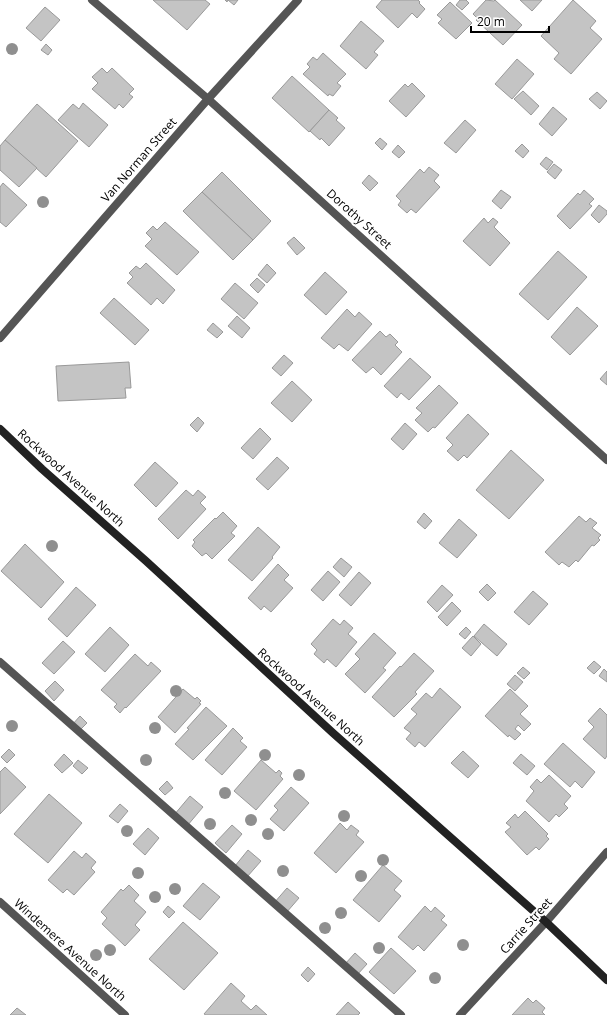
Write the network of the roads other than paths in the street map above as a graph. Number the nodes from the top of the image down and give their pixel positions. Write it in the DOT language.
graph roads {
  1 [pos="92,0"];
  2 [pos="298,0"];
  3 [pos="208,99"];
  4 [pos="0,338"];
  5 [pos="0,429"];
  6 [pos="607,460"];
  7 [pos="0,662"];
  8 [pos="607,852"];
  9 [pos="0,902"];
  10 [pos="546,922"];
  11 [pos="607,980"];
  12 [pos="125,1015"];
  13 [pos="402,1015"];
  14 [pos="460,1015"];
  1 -- 3 [label="street, Dorothy Street"];
  2 -- 3 [label="street, Van Norman Street"];
  3 -- 4 [label="street, Van Norman Street"];
  3 -- 6 [label="street, Dorothy Street"];
  5 -- 10 [label="street, Rockwood Avenue North"];
  7 -- 13 [label="street"];
  8 -- 10 [label="street, Carrie Street"];
  9 -- 12 [label="street, Windemere Avenue North"];
  10 -- 11 [label="street, Rockwood Avenue North"];
  10 -- 14 [label="street, Carrie Street"];
}
